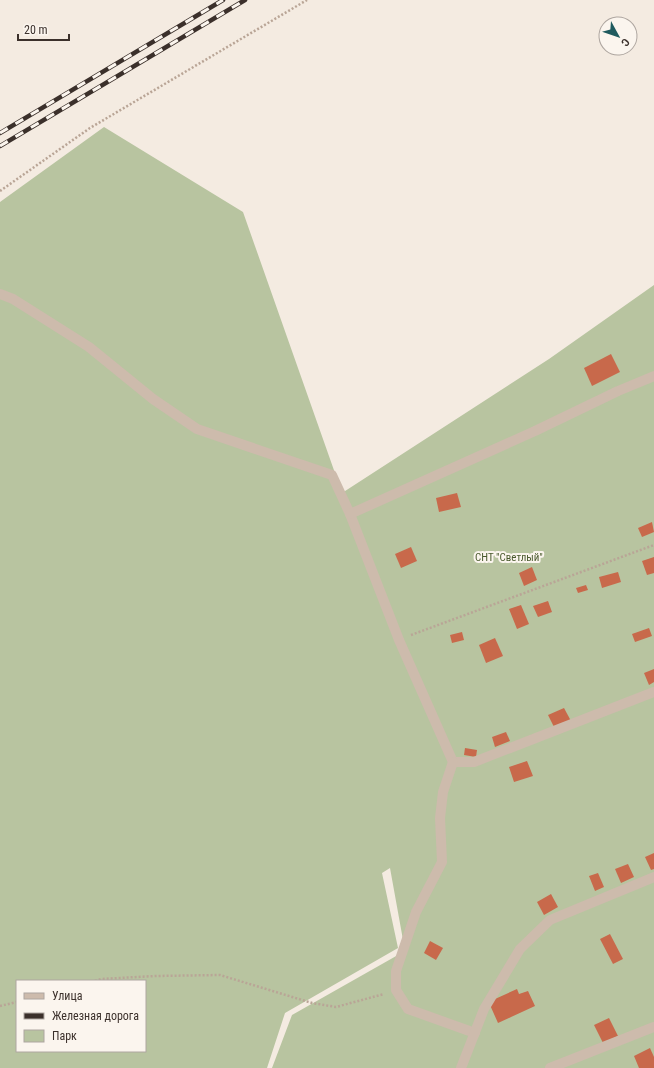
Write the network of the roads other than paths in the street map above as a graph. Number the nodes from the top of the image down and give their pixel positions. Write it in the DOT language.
graph roads {
  1 [pos="0,294"];
  2 [pos="654,376"];
  3 [pos="350,514"];
  4 [pos="654,692"];
  5 [pos="453,762"];
  6 [pos="654,878"];
  7 [pos="654,1027"];
  8 [pos="475,1033"];
  9 [pos="461,1068"];
  10 [pos="550,1068"];
  1 -- 3 [label="lane"];
  2 -- 3 [label="lane"];
  3 -- 5 [label="lane"];
  4 -- 5 [label="lane"];
  5 -- 8 [label="lane"];
  6 -- 8 [label="lane"];
  7 -- 10 [label="lane"];
  8 -- 9 [label="lane"];
}
